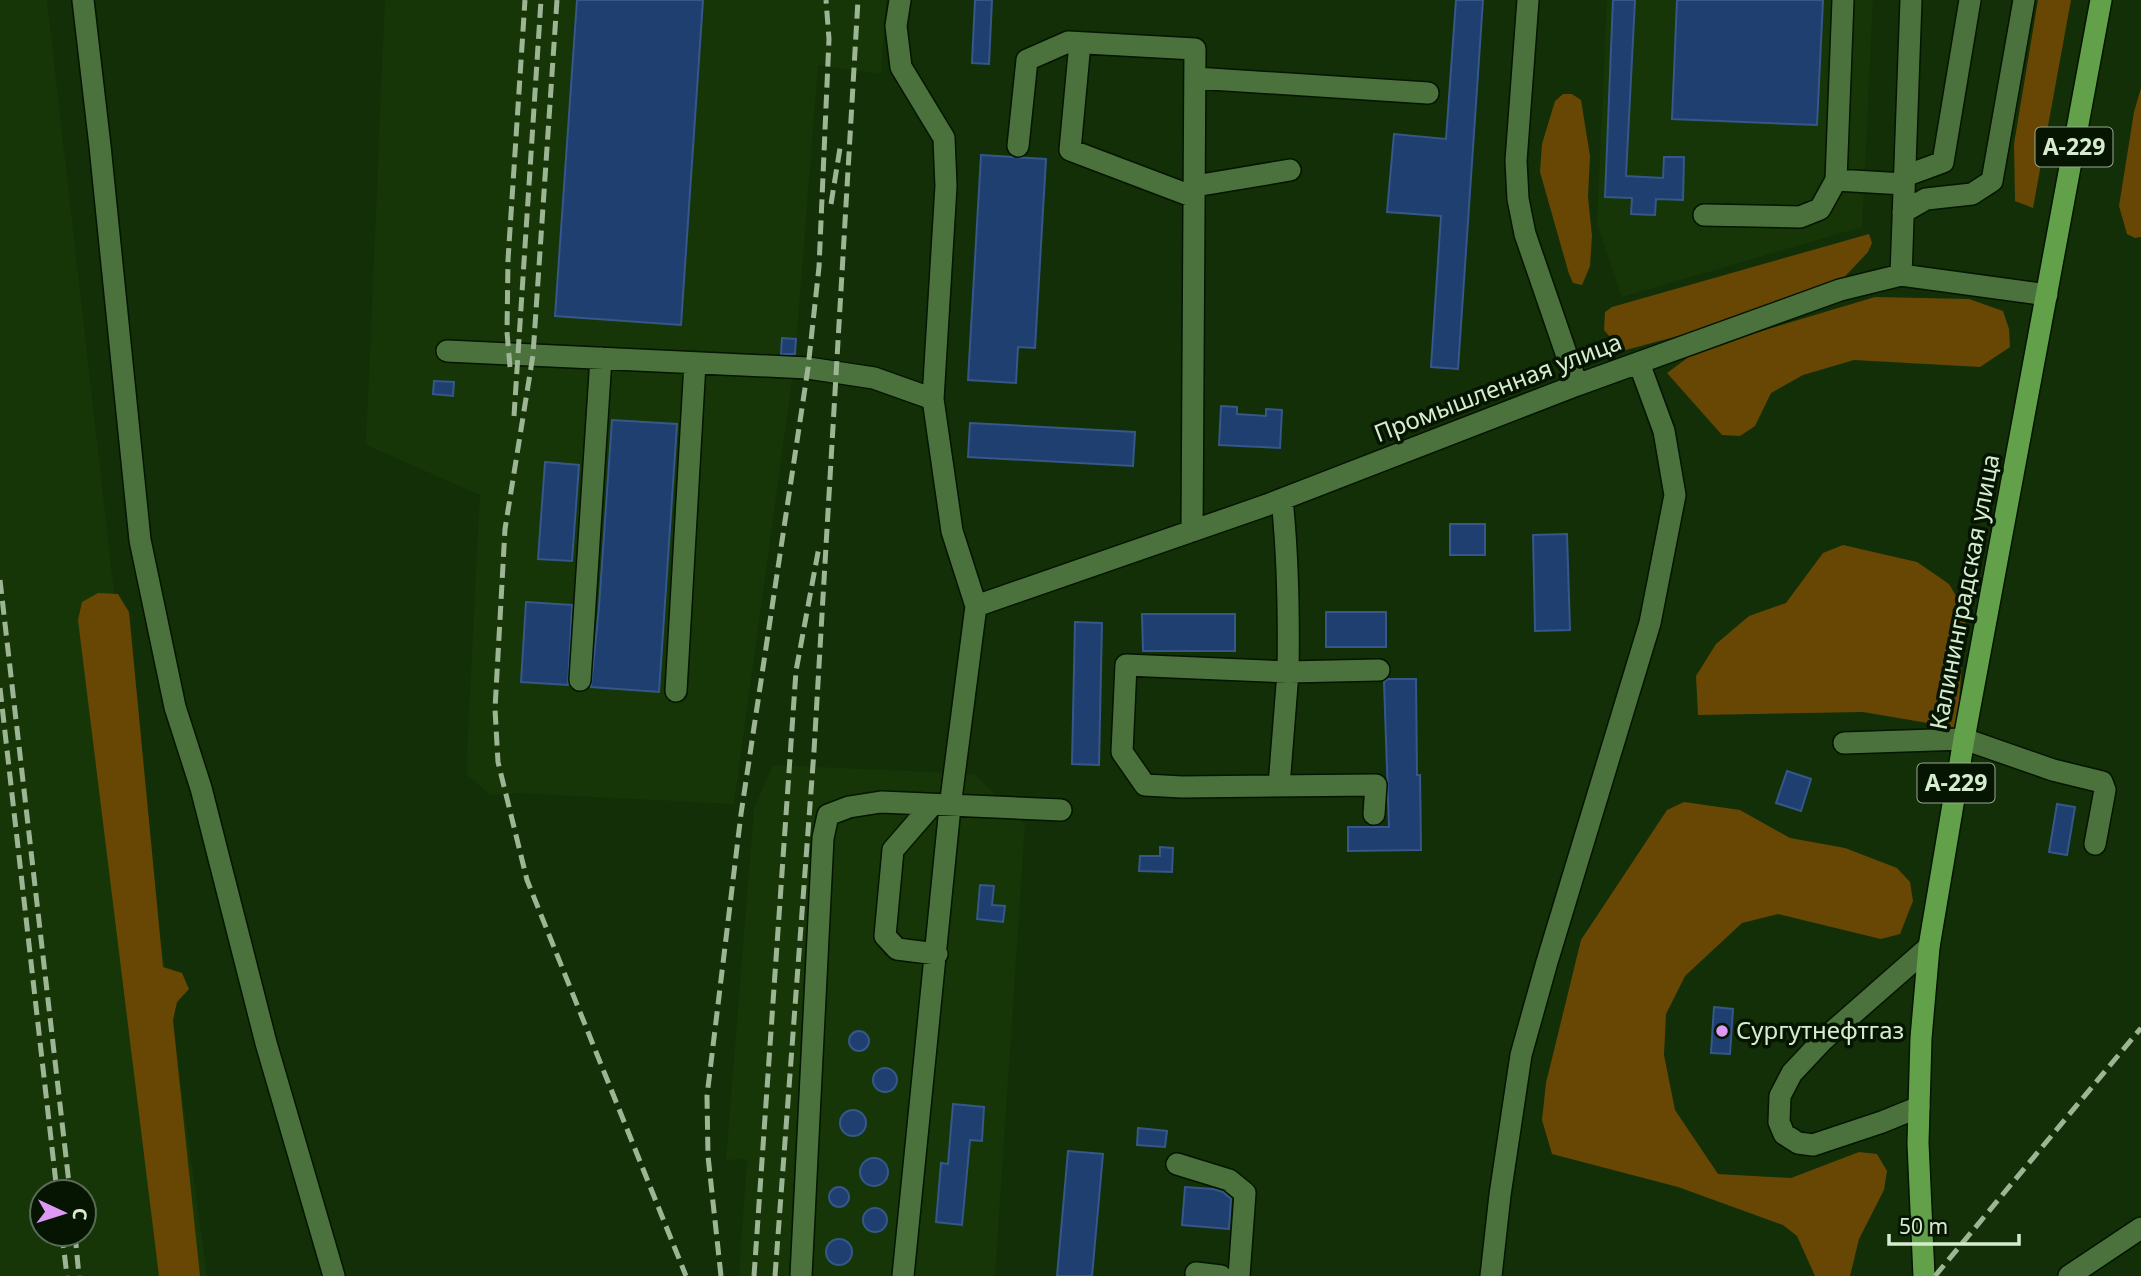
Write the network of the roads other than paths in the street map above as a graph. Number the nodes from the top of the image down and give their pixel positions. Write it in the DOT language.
graph roads {
  1 [pos="83,0"];
  2 [pos="900,0"];
  3 [pos="1528,0"];
  4 [pos="1843,0"];
  5 [pos="1911,0"];
  6 [pos="1970,0"];
  7 [pos="2024,0"];
  8 [pos="2101,0"];
  9 [pos="1080,43"];
  10 [pos="1195,78"];
  11 [pos="1428,93"];
  12 [pos="1018,146"];
  13 [pos="1290,170"];
  14 [pos="1836,180"];
  15 [pos="1904,180"];
  16 [pos="1194,192"];
  17 [pos="1903,212"];
  18 [pos="1704,215"];
  19 [pos="1901,275"];
  20 [pos="2047,295"];
  21 [pos="447,351"];
  22 [pos="601,358"];
  23 [pos="695,363"];
  24 [pos="1639,363"];
  25 [pos="1577,385"];
  26 [pos="933,398"];
  27 [pos="1282,499"];
  28 [pos="1192,531"];
  29 [pos="976,606"];
  30 [pos="1379,670"];
  31 [pos="1288,672"];
  32 [pos="580,680"];
  33 [pos="676,691"];
  34 [pos="1964,739"];
  35 [pos="1844,743"];
  36 [pos="1279,786"];
  37 [pos="941,806"];
  38 [pos="1062,810"];
  39 [pos="1374,814"];
  40 [pos="2095,844"];
  41 [pos="1929,947"];
  42 [pos="937,954"];
  43 [pos="1919,1107"];
  44 [pos="1177,1164"];
  45 [pos="2141,1228"];
  46 [pos="1196,1273"];
  47 [pos="334,1276"];
  48 [pos="801,1276"];
  49 [pos="903,1276"];
  50 [pos="1221,1276"];
  51 [pos="1239,1276"];
  52 [pos="1491,1276"];
  53 [pos="1924,1276"];
  54 [pos="2069,1276"];
  1 -- 47 [label="street"];
  2 -- 26 [label="street"];
  3 -- 25 [label="street"];
  4 -- 14 [label="street"];
  5 -- 15 [label="street"];
  6 -- 15 [label="street"];
  7 -- 17 [label="street"];
  8 -- 20 [label="highway, А-229"];
  9 -- 10 [label="street"];
  9 -- 12 [label="street"];
  9 -- 16 [label="street"];
  10 -- 11 [label="street"];
  10 -- 16 [label="street"];
  13 -- 16 [label="street"];
  14 -- 15 [label="street"];
  14 -- 18 [label="street"];
  15 -- 17 [label="street"];
  16 -- 28 [label="street"];
  17 -- 19 [label="street"];
  19 -- 20 [label="street, Промышленная улица"];
  19 -- 24 [label="street, Промышленная улица"];
  20 -- 34 [label="highway, Калининградская улица / А-229"];
  21 -- 22 [label="street"];
  22 -- 23 [label="street"];
  22 -- 32 [label="street"];
  23 -- 26 [label="street"];
  23 -- 33 [label="street"];
  24 -- 25 [label="street, Промышленная улица"];
  24 -- 52 [label="street"];
  25 -- 27 [label="street, Промышленная улица"];
  26 -- 29 [label="street"];
  27 -- 28 [label="street, Промышленная улица"];
  27 -- 31 [label="street"];
  28 -- 29 [label="street, Промышленная улица"];
  29 -- 37 [label="street"];
  30 -- 31 [label="street"];
  31 -- 36 [label="street"];
  31 -- 36 [label="street"];
  34 -- 35 [label="street"];
  34 -- 40 [label="street"];
  34 -- 41 [label="highway, Калининградская улица / А-229"];
  36 -- 39 [label="street"];
  37 -- 38 [label="street"];
  37 -- 42 [label="street"];
  37 -- 42 [label="street"];
  37 -- 48 [label="street"];
  41 -- 43 [label="highway, Калининградская улица / А-229"];
  41 -- 43 [label="street"];
  42 -- 49 [label="street"];
  43 -- 53 [label="highway, Калининградская улица / А-229"];
  44 -- 51 [label="street"];
  45 -- 54 [label="street"];
  46 -- 50 [label="street"];
}
